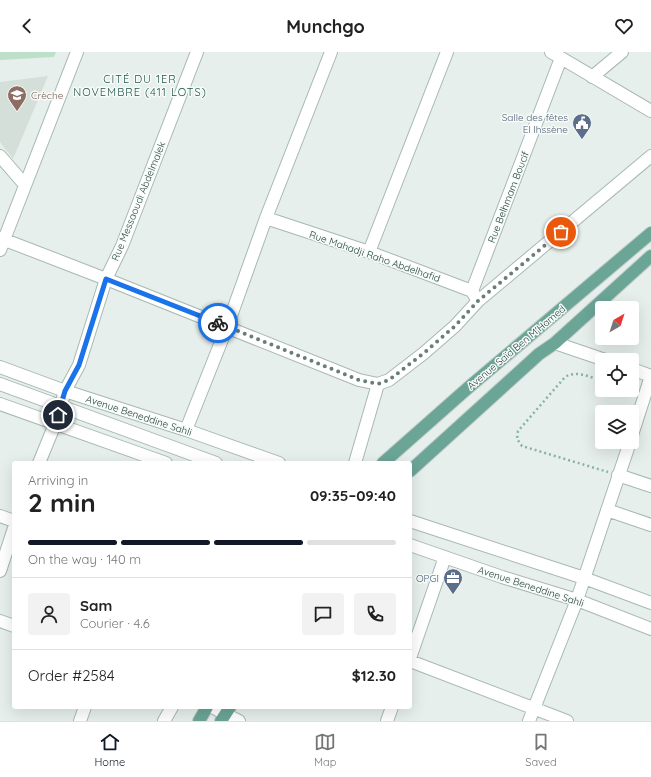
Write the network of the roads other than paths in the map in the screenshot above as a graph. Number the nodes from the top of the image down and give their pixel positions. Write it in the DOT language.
graph roads {
  1 [pos="77,52"];
  2 [pos="197,52"];
  3 [pos="331,52"];
  4 [pos="447,52"];
  5 [pos="622,52"];
  6 [pos="556,55"];
  7 [pos="592,77"];
  8 [pos="651,111"];
  9 [pos="0,156"];
  10 [pos="651,156"];
  11 [pos="25,185"];
  12 [pos="266,218"];
  13 [pos="651,233"];
  14 [pos="1,243"];
  15 [pos="369,252"];
  16 [pos="651,256"];
  17 [pos="106,279"];
  18 [pos="475,296"];
  19 [pos="227,327"];
  20 [pos="555,342"];
  21 [pos="595,356"];
  22 [pos="0,367"];
  23 [pos="639,372"];
  24 [pos="651,376"];
  25 [pos="0,384"];
  26 [pos="378,384"];
  27 [pos="65,391"];
  28 [pos="0,404"];
  29 [pos="61,406"];
  30 [pos="639,413"];
  31 [pos="55,424"];
  32 [pos="186,430"];
  33 [pos="627,449"];
  34 [pos="40,461"];
  35 [pos="160,461"];
  36 [pos="211,461"];
  37 [pos="273,461"];
  38 [pos="356,461"];
  39 [pos="385,461"];
  40 [pos="412,469"];
  41 [pos="618,475"];
  42 [pos="651,486"];
  43 [pos="607,510"];
  44 [pos="0,516"];
  45 [pos="12,520"];
  46 [pos="412,522"];
  47 [pos="651,525"];
  48 [pos="12,534"];
  49 [pos="412,546"];
  50 [pos="445,557"];
  51 [pos="0,571"];
  52 [pos="584,578"];
  53 [pos="576,600"];
  54 [pos="651,603"];
  55 [pos="0,621"];
  56 [pos="12,625"];
  57 [pos="651,629"];
  58 [pos="412,653"];
  59 [pos="412,660"];
  60 [pos="534,708"];
  61 [pos="84,709"];
  62 [pos="171,709"];
  63 [pos="206,709"];
  64 [pos="216,709"];
  65 [pos="391,709"];
  66 [pos="225,714"];
  67 [pos="80,721"];
  68 [pos="164,721"];
  69 [pos="199,721"];
  70 [pos="239,721"];
  71 [pos="388,721"];
  72 [pos="529,721"];
  73 [pos="567,721"];
  1 -- 11 [label="street"];
  2 -- 17 [label="street, Rue Messaoudi Abdelmalek"];
  3 -- 12 [label="street"];
  4 -- 15 [label="street"];
  5 -- 7 [label="street"];
  6 -- 7 [label="street"];
  6 -- 18 [label="street, Rue Belhmam Boucif"];
  7 -- 8 [label="street"];
  9 -- 11 [label="street"];
  10 -- 18 [label="street"];
  11 -- 14 [label="street"];
  12 -- 15 [label="street, Rue Mahadji Raho Abdelhafid"];
  12 -- 19 [label="street"];
  13 -- 39 [label="main road, Avenue Saïd Ben M'Hamed"];
  14 -- 17 [label="street"];
  15 -- 18 [label="street, Rue Mahadji Raho Abdelhafid"];
  16 -- 20 [label="main road, Avenue Saïd Ben M'Hamed"];
  17 -- 19 [label="street"];
  17 -- 27 [label="street, Rue Messaoudi Abdelmalek"];
  18 -- 26 [label="street"];
  19 -- 26 [label="street"];
  19 -- 32 [label="street"];
  20 -- 21 [label="street"];
  20 -- 40 [label="main road, Avenue Saïd Ben M'Hamed"];
  22 -- 27 [label="street, Avenue Beneddine Sahli"];
  23 -- 24 [label="street"];
  24 -- 30 [label="street"];
  25 -- 29 [label="street, Avenue Beneddine Sahli"];
  26 -- 38 [label="street"];
  27 -- 29 [label="street, Rue Messaoudi Abdelmalek"];
  27 -- 32 [label="street, Avenue Beneddine Sahli"];
  28 -- 31 [label="street"];
  29 -- 31 [label="street, Rue Messaoudi Abdelmalek"];
  29 -- 36 [label="street, Avenue Beneddine Sahli"];
  31 -- 34 [label="street, Rue Messaoudi Abdelmalek"];
  31 -- 35 [label="street"];
  32 -- 37 [label="street, Avenue Beneddine Sahli"];
  33 -- 41 [label="street"];
  41 -- 42 [label="street"];
  41 -- 43 [label="street"];
  43 -- 47 [label="street"];
  43 -- 52 [label="street"];
  44 -- 45 [label="street"];
  46 -- 52 [label="street"];
  48 -- 51 [label="street"];
  49 -- 50 [label="street, Avenue Beneddine Sahli"];
  50 -- 53 [label="street, Avenue Beneddine Sahli"];
  50 -- 58 [label="street"];
  52 -- 53 [label="street"];
  52 -- 54 [label="street"];
  53 -- 57 [label="street, Avenue Beneddine Sahli"];
  53 -- 60 [label="street"];
  55 -- 56 [label="street"];
  59 -- 60 [label="street"];
  60 -- 72 [label="street"];
  60 -- 73 [label="street"];
  61 -- 67 [label="street"];
  62 -- 68 [label="street"];
  63 -- 69 [label="main road"];
  64 -- 66 [label="street"];
  65 -- 71 [label="street"];
  66 -- 70 [label="street"];
}
